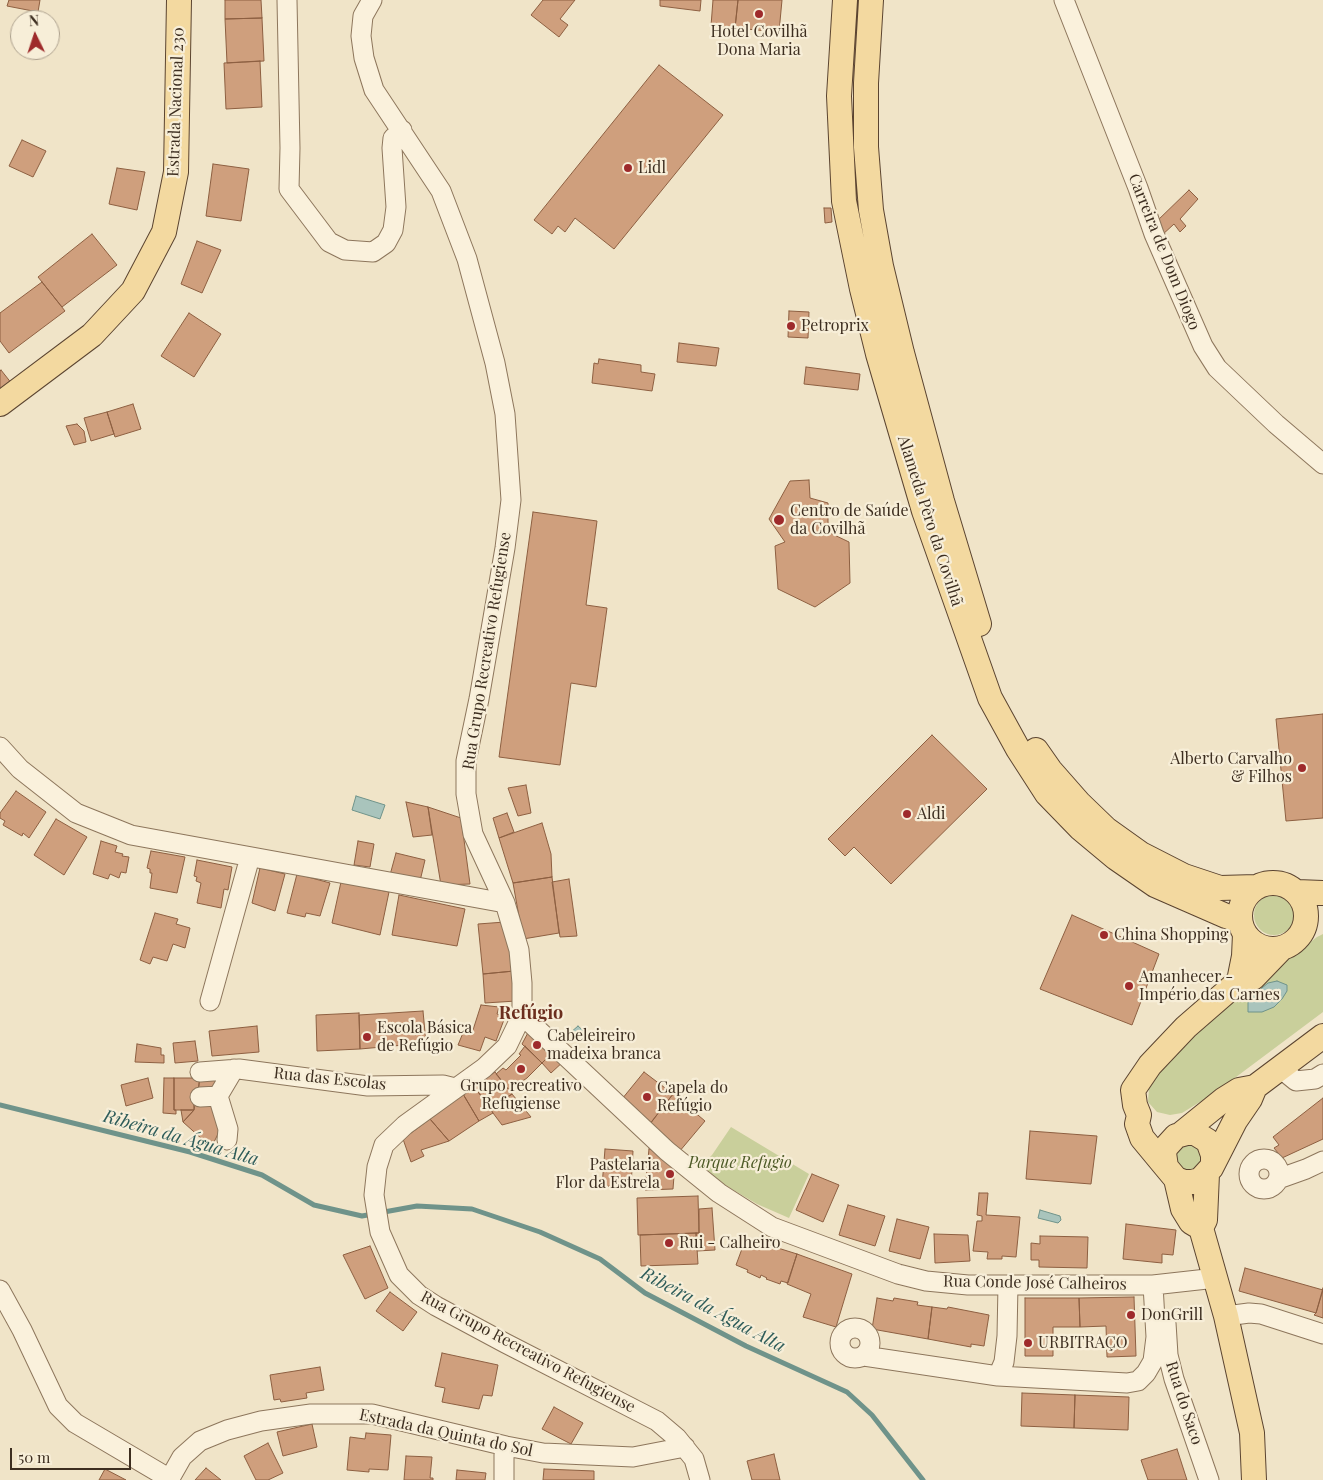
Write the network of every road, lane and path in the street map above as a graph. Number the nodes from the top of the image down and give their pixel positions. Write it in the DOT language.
graph roads {
  1 [pos="179,0"];
  2 [pos="287,0"];
  3 [pos="372,0"];
  4 [pos="845,0"];
  5 [pos="871,0"];
  6 [pos="1064,0"];
  7 [pos="402,130"];
  8 [pos="0,404"];
  9 [pos="1323,464"];
  10 [pos="0,747"];
  11 [pos="250,857"];
  12 [pos="1256,887"];
  13 [pos="1297,892"];
  14 [pos="1323,892"];
  15 [pos="505,903"];
  16 [pos="1323,924"];
  17 [pos="1242,927"];
  18 [pos="1291,943"];
  19 [pos="1239,981"];
  20 [pos="210,1001"];
  21 [pos="522,1015"];
  22 [pos="1323,1036"];
  23 [pos="1280,1068"];
  24 [pos="234,1069"];
  25 [pos="200,1072"];
  26 [pos="1323,1074"];
  27 [pos="1255,1087"];
  28 [pos="456,1088"];
  29 [pos="1139,1115"];
  30 [pos="1178,1135"];
  31 [pos="228,1140"];
  32 [pos="1323,1161"];
  33 [pos="1210,1168"];
  34 [pos="1171,1173"];
  35 [pos="1278,1179"];
  36 [pos="1201,1228"];
  37 [pos="1216,1278"];
  38 [pos="1008,1285"];
  39 [pos="0,1290"];
  40 [pos="1154,1292"];
  41 [pos="1226,1316"];
  42 [pos="1323,1334"];
  43 [pos="864,1356"];
  44 [pos="998,1376"];
  45 [pos="506,1446"];
  46 [pos="685,1447"];
  47 [pos="702,1479"];
  48 [pos="170,1480"];
  49 [pos="504,1480"];
  50 [pos="1209,1480"];
  51 [pos="1254,1480"];
  1 -- 8 [label="main road, Estrada Nacional 230"];
  2 -- 7 [label="street"];
  3 -- 7 [label="street, Rua Grupo Recreativo Refugiense"];
  4 -- 17 [label="main road, Alameda Pêro da Covilhã"];
  5 -- 12 [label="main road, Alameda Pêro da Covilhã"];
  6 -- 9 [label="street, Carreira de Dom Diogo"];
  7 -- 15 [label="street, Rua Grupo Recreativo Refugiense"];
  10 -- 11 [label="street"];
  11 -- 15 [label="street"];
  11 -- 20 [label="street"];
  12 -- 13 [label="main road, Alameda Pêro da Covilhã"];
  12 -- 17 [label="main road"];
  13 -- 14 [label="main road, Alameda Pêro da Covilhã"];
  13 -- 18 [label="main road"];
  15 -- 21 [label="street, Rua Grupo Recreativo Refugiense"];
  16 -- 18 [label="main road"];
  17 -- 18 [label="main road, Alameda Pêro da Covilhã"];
  17 -- 19 [label="main road"];
  18 -- 19 [label="main road"];
  19 -- 29 [label="main road"];
  21 -- 28 [label="street, Rua Grupo Recreativo Refugiense"];
  21 -- 38 [label="street, Rua Conde José Calheiros"];
  22 -- 23 [label="main road"];
  23 -- 26 [label="street"];
  23 -- 27 [label="main road"];
  24 -- 25 [label="street, Rua das Escolas"];
  24 -- 28 [label="street, Rua das Escolas"];
  24 -- 31 [label="street"];
  27 -- 30 [label="main road"];
  27 -- 33 [label="main road"];
  28 -- 46 [label="street, Rua Grupo Recreativo Refugiense"];
  29 -- 30 [label="main road"];
  29 -- 34 [label="main road"];
  30 -- 33 [label="main road"];
  30 -- 34 [label="main road"];
  32 -- 35 [label="street"];
  33 -- 34 [label="main road"];
  33 -- 36 [label="main road"];
  34 -- 36 [label="main road"];
  36 -- 37 [label="main road"];
  37 -- 40 [label="street, Rua Conde José Calheiros"];
  37 -- 41 [label="main road"];
  38 -- 40 [label="street, Rua Conde José Calheiros"];
  38 -- 44 [label="street"];
  39 -- 48 [label="street"];
  40 -- 44 [label="street"];
  40 -- 50 [label="street, Rua do Saco"];
  41 -- 42 [label="street"];
  41 -- 51 [label="main road"];
  43 -- 44 [label="street"];
  45 -- 46 [label="street, Estrada da Quinta do Sol"];
  45 -- 48 [label="street, Estrada da Quinta do Sol"];
  45 -- 49 [label="street"];
  46 -- 47 [label="street, Rua Grupo Recreativo Refugiense"];
}
